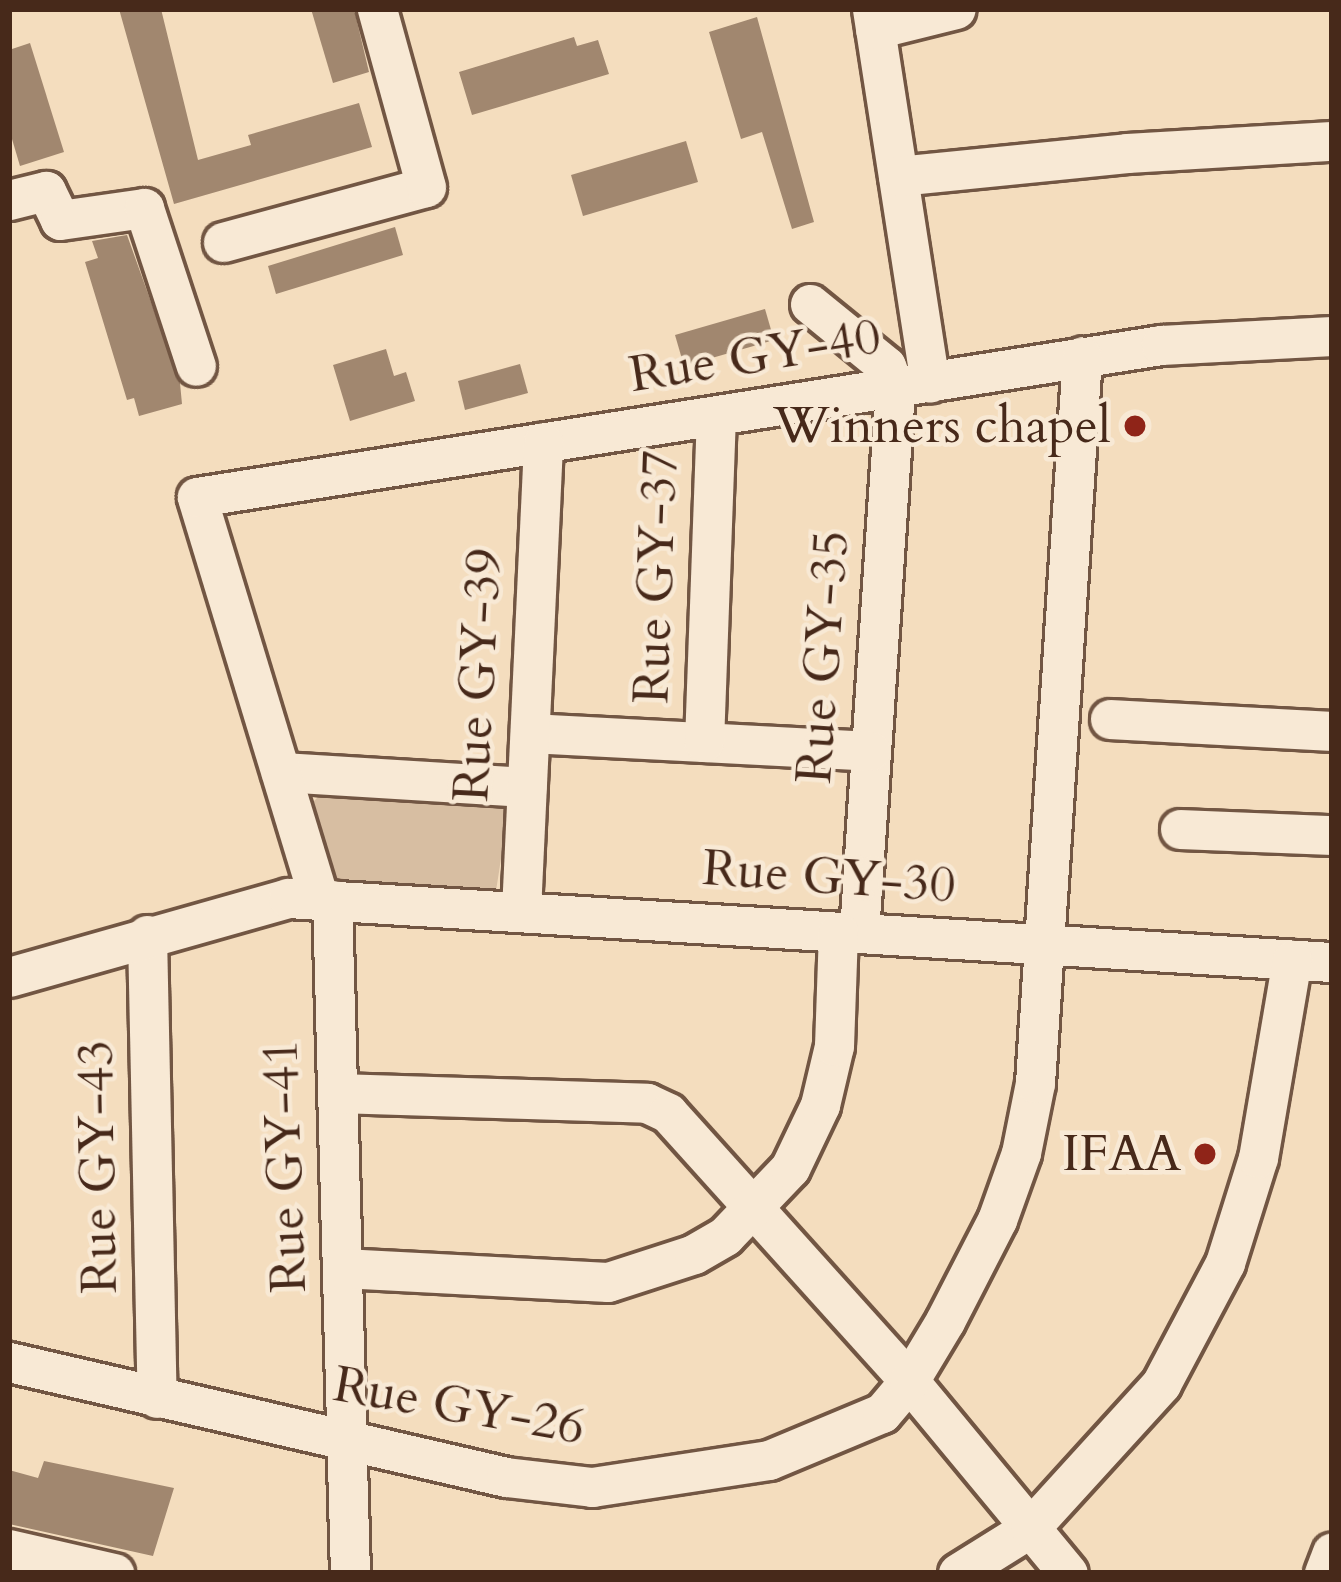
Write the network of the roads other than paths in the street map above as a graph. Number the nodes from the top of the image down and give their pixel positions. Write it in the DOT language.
graph roads {
  1 [pos="376,9"];
  2 [pos="956,9"];
  3 [pos="874,19"];
  4 [pos="1332,141"];
  5 [pos="898,176"];
  6 [pos="9,200"];
  7 [pos="223,242"];
  8 [pos="810,304"];
  9 [pos="1332,336"];
  10 [pos="1082,357"];
  11 [pos="196,366"];
  12 [pos="912,386"];
  13 [pos="716,416"];
  14 [pos="543,443"];
  15 [pos="196,497"];
  16 [pos="1110,719"];
  17 [pos="1332,731"];
  18 [pos="530,733"];
  19 [pos="704,742"];
  20 [pos="871,751"];
  21 [pos="280,772"];
  22 [pos="527,788"];
  23 [pos="1180,829"];
  24 [pos="1332,835"];
  25 [pos="326,899"];
  26 [pos="521,911"];
  27 [pos="849,932"];
  28 [pos="147,935"];
  29 [pos="1046,944"];
  30 [pos="1292,960"];
  31 [pos="1332,962"];
  32 [pos="9,977"];
  33 [pos="337,1093"];
  34 [pos="754,1211"];
  35 [pos="342,1268"];
  36 [pos="9,1362"];
  37 [pos="909,1381"];
  38 [pos="157,1397"];
  39 [pos="347,1442"];
  40 [pos="1030,1528"];
  41 [pos="9,1550"];
  42 [pos="1332,1552"];
  43 [pos="114,1573"];
  44 [pos="350,1573"];
  45 [pos="958,1573"];
  46 [pos="1068,1573"];
  47 [pos="1324,1573"];
  1 -- 7 [label="street"];
  2 -- 3 [label="street"];
  3 -- 5 [label="street, Rue GY-35"];
  4 -- 5 [label="street"];
  5 -- 12 [label="street, Rue GY-35"];
  6 -- 11 [label="street"];
  8 -- 12 [label="street"];
  9 -- 10 [label="street, Rue GY-40"];
  10 -- 12 [label="street, Rue GY-40"];
  10 -- 29 [label="street, Rue GY-26"];
  12 -- 13 [label="street, Rue GY-40"];
  12 -- 20 [label="street, Rue GY-35"];
  13 -- 14 [label="street, Rue GY-40"];
  13 -- 19 [label="street, Rue GY-37"];
  14 -- 15 [label="street, Rue GY-40"];
  14 -- 18 [label="street, Rue GY-39"];
  15 -- 21 [label="street, Rue GY-41"];
  16 -- 17 [label="street"];
  18 -- 19 [label="street"];
  18 -- 22 [label="street, Rue GY-39"];
  19 -- 20 [label="street"];
  20 -- 27 [label="street, Rue GY-35"];
  21 -- 22 [label="street"];
  21 -- 25 [label="street, Rue GY-41"];
  22 -- 26 [label="street, Rue GY-39"];
  23 -- 24 [label="street"];
  25 -- 26 [label="street, Rue GY-30"];
  25 -- 28 [label="street, Rue GY-30"];
  25 -- 33 [label="street, Rue GY-41"];
  26 -- 27 [label="street, Rue GY-30"];
  27 -- 29 [label="street, Rue GY-30"];
  27 -- 34 [label="street, Rue GY-35"];
  28 -- 32 [label="street, Rue GY-30"];
  28 -- 38 [label="street, Rue GY-43"];
  29 -- 30 [label="street, Rue GY-30"];
  29 -- 37 [label="street, Rue GY-26"];
  30 -- 31 [label="street, Rue GY-30"];
  30 -- 40 [label="street"];
  33 -- 34 [label="street"];
  33 -- 35 [label="street, Rue GY-41"];
  34 -- 35 [label="street, Rue GY-35"];
  34 -- 37 [label="street"];
  35 -- 39 [label="street, Rue GY-41"];
  36 -- 38 [label="street, Rue GY-26"];
  37 -- 39 [label="street, Rue GY-26"];
  37 -- 40 [label="street"];
  38 -- 39 [label="street, Rue GY-26"];
  39 -- 44 [label="street, Rue GY-41"];
  40 -- 45 [label="street"];
  40 -- 46 [label="street"];
  41 -- 43 [label="street"];
  42 -- 47 [label="street"];
}
